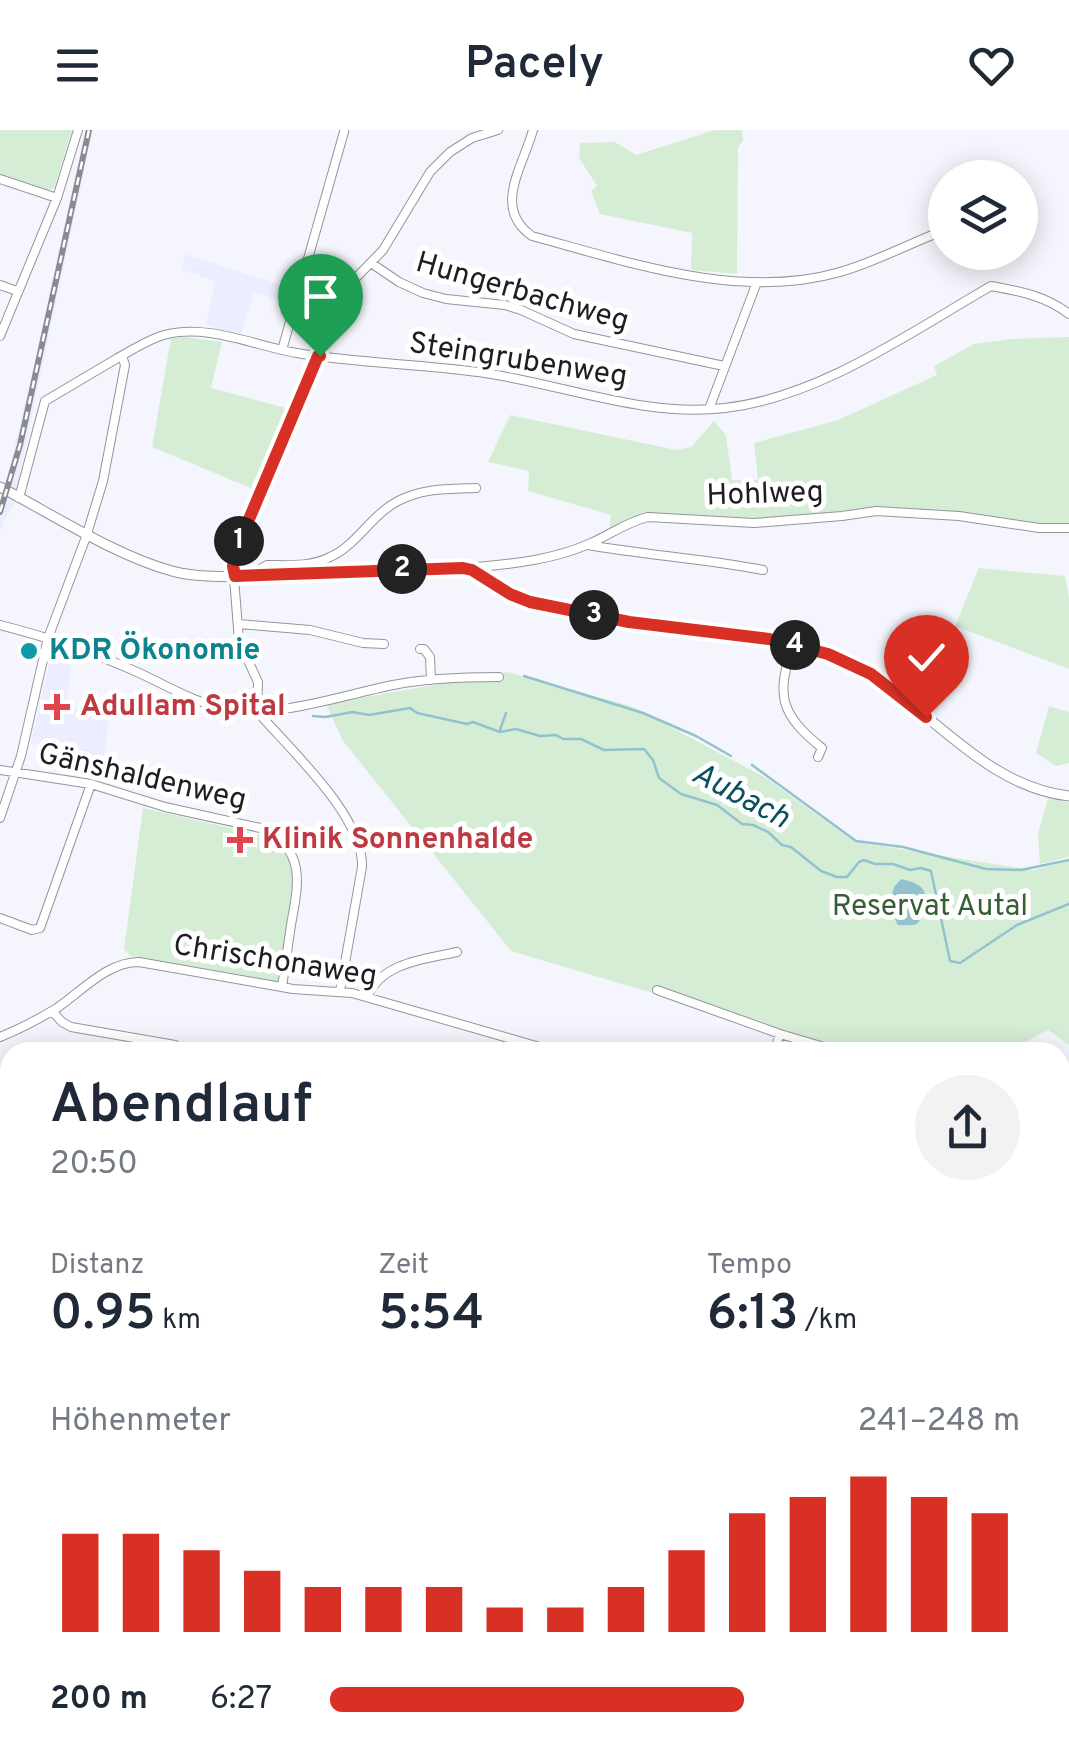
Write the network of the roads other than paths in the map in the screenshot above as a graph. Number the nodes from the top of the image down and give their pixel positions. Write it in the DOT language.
graph roads {
  1 [pos="78,130"];
  2 [pos="498,130"];
  3 [pos="533,130"];
  4 [pos="344,132"];
  5 [pos="0,179"];
  6 [pos="56,198"];
  7 [pos="928,237"];
  8 [pos="371,262"];
  9 [pos="757,282"];
  10 [pos="0,286"];
  11 [pos="17,290"];
  12 [pos="1069,314"];
  13 [pos="0,336"];
  14 [pos="282,350"];
  15 [pos="122,356"];
  16 [pos="318,356"];
  17 [pos="724,366"];
  18 [pos="709,409"];
  19 [pos="0,487"];
  20 [pos="476,488"];
  21 [pos="19,498"];
  22 [pos="1069,528"];
  23 [pos="88,534"];
  24 [pos="588,545"];
  25 [pos="472,570"];
  26 [pos="763,570"];
  27 [pos="235,576"];
  28 [pos="259,576"];
  29 [pos="239,624"];
  30 [pos="0,625"];
  31 [pos="48,638"];
  32 [pos="384,644"];
  33 [pos="794,644"];
  34 [pos="420,649"];
  35 [pos="905,650"];
  36 [pos="499,677"];
  37 [pos="431,680"];
  38 [pos="888,685"];
  39 [pos="257,711"];
  40 [pos="818,757"];
  41 [pos="0,770"];
  42 [pos="16,772"];
  43 [pos="91,784"];
  44 [pos="1069,796"];
  45 [pos="0,818"];
  46 [pos="0,918"];
  47 [pos="457,952"];
  48 [pos="282,988"];
  49 [pos="657,990"];
  50 [pos="340,991"];
  51 [pos="367,997"];
  52 [pos="52,1011"];
  53 [pos="780,1034"];
  54 [pos="0,1036"];
  55 [pos="159,1042"];
  56 [pos="522,1042"];
  57 [pos="777,1042"];
  58 [pos="807,1042"];
  1 -- 6 [label="street"];
  2 -- 8 [label="street"];
  3 -- 9 [label="street"];
  4 -- 14 [label="street"];
  5 -- 6 [label="street"];
  6 -- 11 [label="street"];
  7 -- 9 [label="street"];
  8 -- 16 [label="street"];
  8 -- 17 [label="street, Hungerbachweg"];
  9 -- 17 [label="street"];
  10 -- 11 [label="street"];
  11 -- 13 [label="street"];
  12 -- 18 [label="street, Steingrubenweg"];
  14 -- 15 [label="street, Steingrubenweg"];
  14 -- 16 [label="street, Steingrubenweg"];
  15 -- 21 [label="street, Steingrubenweg"];
  15 -- 23 [label="street"];
  16 -- 18 [label="street, Steingrubenweg"];
  16 -- 27 [label="street"];
  17 -- 18 [label="street"];
  19 -- 21 [label="street"];
  20 -- 28 [label="street"];
  21 -- 23 [label="street"];
  22 -- 24 [label="street, Hohlweg"];
  23 -- 27 [label="street"];
  23 -- 31 [label="street"];
  24 -- 25 [label="street, Hohlweg"];
  24 -- 26 [label="street"];
  25 -- 28 [label="street"];
  25 -- 33 [label="street"];
  27 -- 28 [label="street"];
  27 -- 29 [label="street"];
  29 -- 32 [label="street"];
  29 -- 39 [label="street"];
  30 -- 31 [label="street"];
  31 -- 39 [label="street"];
  31 -- 42 [label="street"];
  33 -- 38 [label="street"];
  33 -- 40 [label="street"];
  34 -- 37 [label="street"];
  35 -- 38 [label="street"];
  36 -- 37 [label="street"];
  37 -- 39 [label="street"];
  38 -- 44 [label="street"];
  39 -- 50 [label="street"];
  41 -- 42 [label="street, Gänshaldenweg"];
  42 -- 43 [label="street, Gänshaldenweg"];
  42 -- 45 [label="street"];
  43 -- 46 [label="street"];
  43 -- 48 [label="street, Gänshaldenweg"];
  47 -- 51 [label="street"];
  48 -- 50 [label="street, Chrischonaweg"];
  48 -- 52 [label="street, Chrischonaweg"];
  49 -- 53 [label="street"];
  50 -- 51 [label="street, Chrischonaweg"];
  51 -- 56 [label="street, Chrischonaweg"];
  52 -- 54 [label="street, Chrischonaweg"];
  52 -- 55 [label="street"];
  53 -- 57 [label="street"];
  53 -- 58 [label="street"];
}
